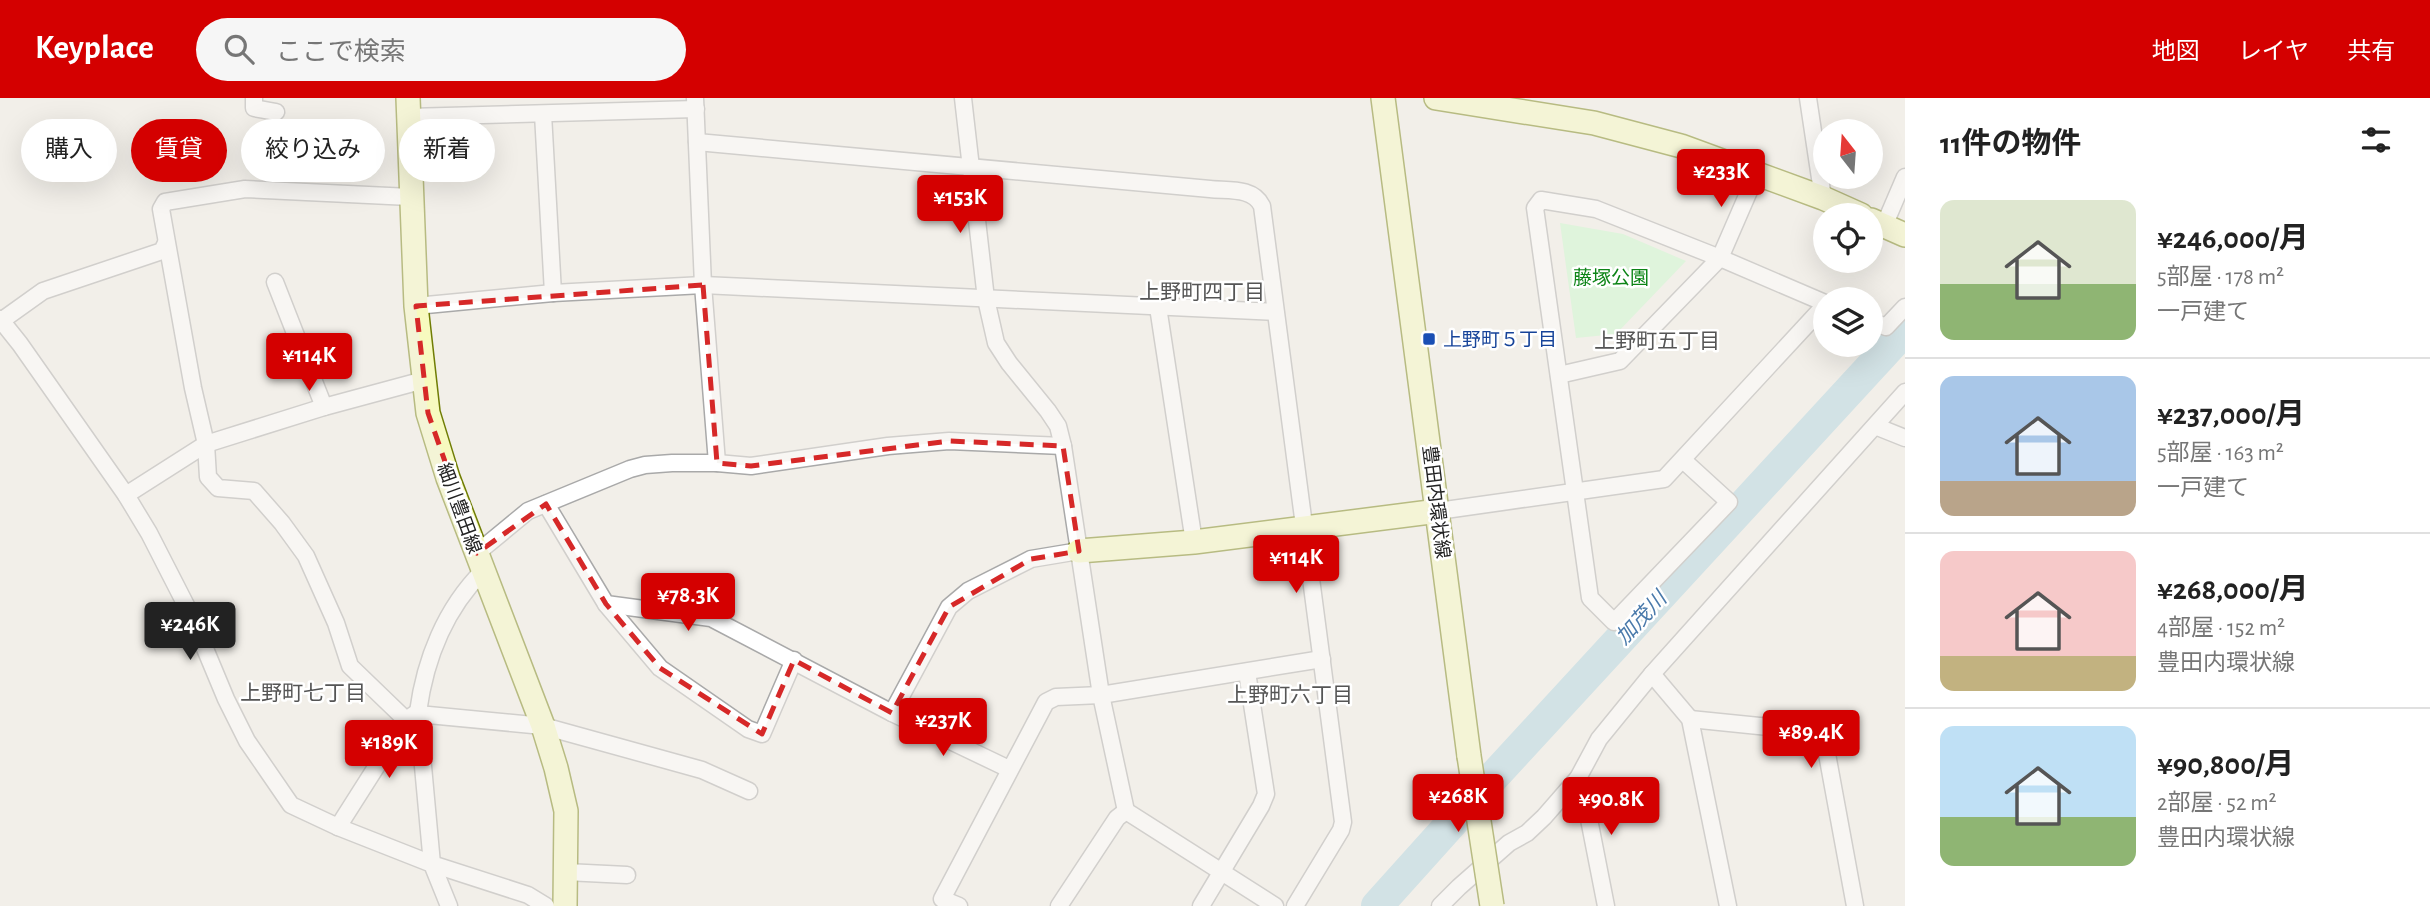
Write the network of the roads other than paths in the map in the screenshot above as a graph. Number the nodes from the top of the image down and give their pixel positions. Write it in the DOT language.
graph roads {
  1 [pos="254,98"];
  2 [pos="963,98"];
  3 [pos="1383,98"];
  4 [pos="1436,98"];
  5 [pos="1808,98"];
  6 [pos="696,104"];
  7 [pos="1539,106"];
  8 [pos="408,107"];
  9 [pos="276,112"];
  10 [pos="543,114"];
  11 [pos="697,142"];
  12 [pos="971,167"];
  13 [pos="1756,175"];
  14 [pos="1905,177"];
  15 [pos="410,197"];
  16 [pos="1823,198"];
  17 [pos="1834,203"];
  18 [pos="1887,227"];
  19 [pos="166,243"];
  20 [pos="1720,258"];
  21 [pos="275,282"];
  22 [pos="703,285"];
  23 [pos="553,293"];
  24 [pos="986,299"];
  25 [pos="1813,299"];
  26 [pos="416,306"];
  27 [pos="1158,307"];
  28 [pos="1905,307"];
  29 [pos="1275,312"];
  30 [pos="1813,317"];
  31 [pos="1,320"];
  32 [pos="1883,326"];
  33 [pos="1559,375"];
  34 [pos="424,380"];
  35 [pos="1905,392"];
  36 [pos="324,407"];
  37 [pos="1875,426"];
  38 [pos="1905,438"];
  39 [pos="206,444"];
  40 [pos="1063,446"];
  41 [pos="1683,460"];
  42 [pos="717,463"];
  43 [pos="1574,493"];
  44 [pos="126,495"];
  45 [pos="546,503"];
  46 [pos="1438,511"];
  47 [pos="1306,526"];
  48 [pos="1194,541"];
  49 [pos="1079,551"];
  50 [pos="480,562"];
  51 [pos="606,604"];
  52 [pos="1322,659"];
  53 [pos="794,660"];
  54 [pos="1247,672"];
  55 [pos="1652,674"];
  56 [pos="1101,695"];
  57 [pos="892,713"];
  58 [pos="414,715"];
  59 [pos="1690,719"];
  60 [pos="543,726"];
  61 [pos="1009,769"];
  62 [pos="1578,778"];
  63 [pos="748,791"];
  64 [pos="1126,811"];
  65 [pos="338,827"];
  66 [pos="432,864"];
  67 [pos="566,872"];
  68 [pos="1222,872"];
  69 [pos="626,875"];
  70 [pos="449,906"];
  71 [pos="546,906"];
  72 [pos="565,906"];
  73 [pos="959,906"];
  74 [pos="1059,906"];
  75 [pos="1201,906"];
  76 [pos="1275,906"];
  77 [pos="1295,906"];
  78 [pos="1440,906"];
  79 [pos="1492,906"];
  80 [pos="1606,906"];
  81 [pos="1728,906"];
  82 [pos="1855,906"];
  1 -- 9 [label="street"];
  2 -- 12 [label="street"];
  3 -- 46 [label="street, 豊田内環状線"];
  4 -- 7 [label="street"];
  5 -- 16 [label="street"];
  6 -- 10 [label="street"];
  6 -- 11 [label="street"];
  7 -- 13 [label="street"];
  8 -- 10 [label="street"];
  8 -- 15 [label="street, 細川豊田線"];
  10 -- 23 [label="street"];
  11 -- 12 [label="street"];
  11 -- 22 [label="street"];
  12 -- 24 [label="street"];
  12 -- 29 [label="street"];
  13 -- 16 [label="street"];
  13 -- 20 [label="street"];
  14 -- 18 [label="street"];
  15 -- 19 [label="street"];
  15 -- 26 [label="street, 細川豊田線"];
  16 -- 17 [label="street"];
  19 -- 31 [label="street"];
  19 -- 39 [label="street"];
  20 -- 25 [label="street"];
  20 -- 33 [label="street"];
  20 -- 33 [label="street"];
  21 -- 36 [label="street"];
  22 -- 23 [label="street"];
  22 -- 24 [label="street"];
  22 -- 42 [label="street"];
  23 -- 26 [label="street"];
  24 -- 27 [label="street"];
  24 -- 40 [label="street"];
  26 -- 34 [label="street, 細川豊田線"];
  27 -- 29 [label="street"];
  27 -- 48 [label="street"];
  28 -- 32 [label="street"];
  29 -- 47 [label="street"];
  30 -- 41 [label="street"];
  31 -- 44 [label="street"];
  33 -- 43 [label="street"];
  34 -- 36 [label="street"];
  34 -- 50 [label="street, 細川豊田線"];
  35 -- 37 [label="street"];
  36 -- 39 [label="street"];
  37 -- 38 [label="street"];
  37 -- 55 [label="street"];
  39 -- 44 [label="street"];
  39 -- 58 [label="street"];
  40 -- 42 [label="street"];
  40 -- 49 [label="street"];
  41 -- 43 [label="street"];
  41 -- 43 [label="street"];
  42 -- 45 [label="street"];
  43 -- 46 [label="street"];
  44 -- 65 [label="street"];
  45 -- 50 [label="street"];
  45 -- 51 [label="street"];
  46 -- 47 [label="street"];
  46 -- 79 [label="street, 豊田内環状線, bridge"];
  47 -- 48 [label="street"];
  47 -- 52 [label="street"];
  48 -- 49 [label="street"];
  49 -- 56 [label="street"];
  49 -- 57 [label="street"];
  50 -- 58 [label="street"];
  50 -- 60 [label="street, 細川豊田線"];
  51 -- 53 [label="street"];
  51 -- 53 [label="street"];
  52 -- 54 [label="street"];
  52 -- 77 [label="street"];
  53 -- 57 [label="street"];
  54 -- 56 [label="street"];
  54 -- 68 [label="street"];
  55 -- 59 [label="street"];
  55 -- 62 [label="street"];
  56 -- 61 [label="street"];
  56 -- 64 [label="street"];
  57 -- 61 [label="street"];
  58 -- 60 [label="street"];
  58 -- 65 [label="street"];
  58 -- 66 [label="street"];
  59 -- 81 [label="street"];
  59 -- 82 [label="street"];
  60 -- 63 [label="street"];
  60 -- 67 [label="street, 細川豊田線"];
  61 -- 73 [label="street"];
  62 -- 78 [label="street"];
  62 -- 80 [label="street"];
  64 -- 68 [label="street"];
  64 -- 74 [label="street"];
  65 -- 66 [label="street"];
  66 -- 70 [label="street"];
  66 -- 71 [label="street"];
  67 -- 69 [label="street"];
  67 -- 72 [label="street, 細川豊田線"];
  68 -- 75 [label="street"];
  68 -- 76 [label="street"];
}
